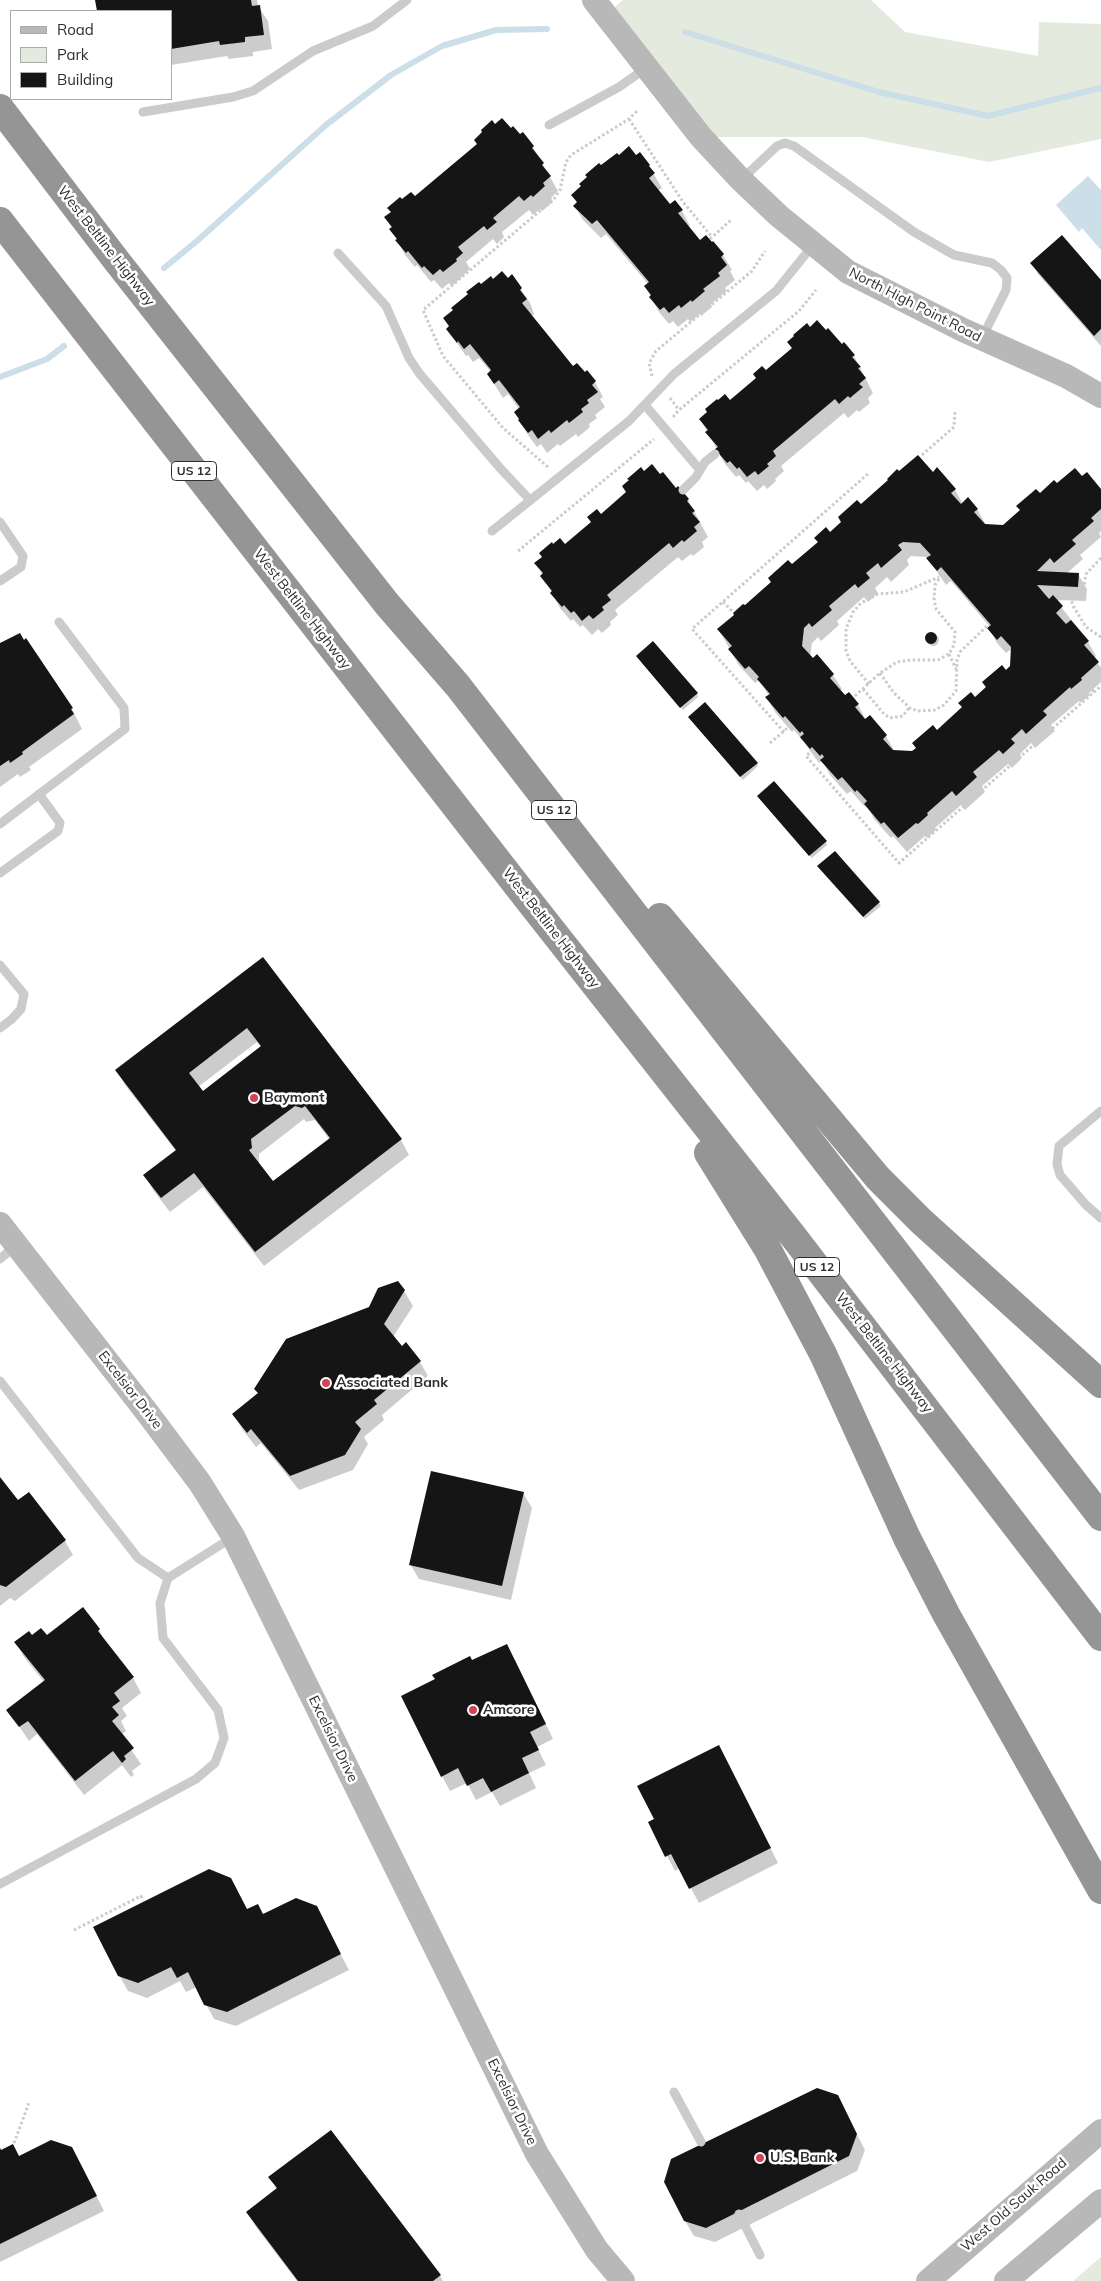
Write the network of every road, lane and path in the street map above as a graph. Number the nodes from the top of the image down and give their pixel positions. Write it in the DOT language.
graph roads {
  1 [pos="407,0"];
  2 [pos="594,0"];
  3 [pos="647,68"];
  4 [pos="0,108"];
  5 [pos="637,110"];
  6 [pos="143,112"];
  7 [pos="628,119"];
  8 [pos="549,125"];
  9 [pos="741,180"];
  10 [pos="731,220"];
  11 [pos="0,221"];
  12 [pos="813,245"];
  13 [pos="765,250"];
  14 [pos="338,252"];
  15 [pos="981,339"];
  16 [pos="646,383"];
  17 [pos="1101,396"];
  18 [pos="645,405"];
  19 [pos="955,410"];
  20 [pos="715,454"];
  21 [pos="922,454"];
  22 [pos="557,462"];
  23 [pos="700,470"];
  24 [pos="869,473"];
  25 [pos="683,490"];
  26 [pos="530,500"];
  27 [pos="0,522"];
  28 [pos="492,531"];
  29 [pos="1101,558"];
  30 [pos="0,581"];
  31 [pos="724,602"];
  32 [pos="732,611"];
  33 [pos="59,622"];
  34 [pos="988,625"];
  35 [pos="1101,637"];
  36 [pos="949,654"];
  37 [pos="1101,668"];
  38 [pos="957,670"];
  39 [pos="880,673"];
  40 [pos="869,684"];
  41 [pos="458,686"];
  42 [pos="1101,686"];
  43 [pos="863,689"];
  44 [pos="1094,692"];
  45 [pos="855,696"];
  46 [pos="910,708"];
  47 [pos="791,725"];
  48 [pos="784,732"];
  49 [pos="770,743"];
  50 [pos="813,750"];
  51 [pos="39,794"];
  52 [pos="0,824"];
  53 [pos="919,825"];
  54 [pos="929,837"];
  55 [pos="0,873"];
  56 [pos="529,901"];
  57 [pos="0,964"];
  58 [pos="0,1028"];
  59 [pos="1101,1111"];
  60 [pos="1101,1218"];
  61 [pos="0,1224"];
  62 [pos="8,1252"];
  63 [pos="0,1381"];
  64 [pos="1101,1384"];
  65 [pos="1101,1517"];
  66 [pos="233,1536"];
  67 [pos="168,1578"];
  68 [pos="1101,1637"];
  69 [pos="0,1884"];
  70 [pos="1101,1890"];
  71 [pos="143,1900"];
  72 [pos="74,1930"];
  73 [pos="674,2092"];
  74 [pos="29,2103"];
  75 [pos="1101,2131"];
  76 [pos="701,2142"];
  77 [pos="14,2143"];
  78 [pos="1101,2201"];
  79 [pos="739,2214"];
  80 [pos="760,2255"];
  81 [pos="623,2281"];
  82 [pos="928,2281"];
  83 [pos="1006,2281"];
  1 -- 6 [label="lane"];
  2 -- 3 [label="street, North High Point Road"];
  3 -- 8 [label="lane"];
  3 -- 9 [label="street, North High Point Road"];
  4 -- 41 [label="highway, West Beltline Highway / US 12"];
  5 -- 7 [label="path"];
  7 -- 10 [label="path"];
  7 -- 22 [label="path"];
  9 -- 12 [label="street, North High Point Road"];
  9 -- 15 [label="lane"];
  11 -- 56 [label="highway, West Beltline Highway / US 12"];
  12 -- 15 [label="street, North High Point Road"];
  12 -- 18 [label="lane"];
  13 -- 16 [label="path"];
  14 -- 26 [label="lane"];
  15 -- 17 [label="street, North High Point Road"];
  18 -- 23 [label="lane"];
  18 -- 26 [label="lane"];
  19 -- 21 [label="path"];
  20 -- 23 [label="lane"];
  23 -- 25 [label="lane"];
  24 -- 31 [label="path"];
  26 -- 28 [label="lane"];
  27 -- 30 [label="lane"];
  29 -- 35 [label="path"];
  31 -- 32 [label="path"];
  31 -- 48 [label="path"];
  33 -- 51 [label="lane"];
  34 -- 38 [label="path"];
  36 -- 38 [label="path"];
  36 -- 39 [label="path"];
  36 -- 40 [label="path"];
  37 -- 44 [label="path"];
  38 -- 46 [label="path"];
  39 -- 40 [label="path"];
  39 -- 46 [label="path"];
  40 -- 43 [label="path"];
  41 -- 64 [label="highway"];
  41 -- 65 [label="highway, West Beltline Highway / US 12"];
  42 -- 44 [label="path"];
  43 -- 45 [label="path"];
  43 -- 46 [label="path"];
  44 -- 54 [label="path"];
  47 -- 48 [label="path"];
  48 -- 49 [label="path"];
  50 -- 54 [label="path"];
  51 -- 52 [label="lane"];
  51 -- 55 [label="lane"];
  53 -- 54 [label="path"];
  56 -- 68 [label="highway, West Beltline Highway / US 12"];
  56 -- 70 [label="highway"];
  57 -- 58 [label="lane"];
  59 -- 60 [label="lane"];
  61 -- 62 [label="street, Excelsior Drive"];
  62 -- 66 [label="street, Excelsior Drive"];
  63 -- 67 [label="lane"];
  66 -- 67 [label="lane"];
  66 -- 81 [label="street, Excelsior Drive"];
  67 -- 69 [label="lane"];
  71 -- 72 [label="path"];
  73 -- 76 [label="lane"];
  74 -- 77 [label="path"];
  75 -- 82 [label="street, West Old Sauk Road"];
  78 -- 83 [label="street"];
  79 -- 80 [label="lane"];
}
